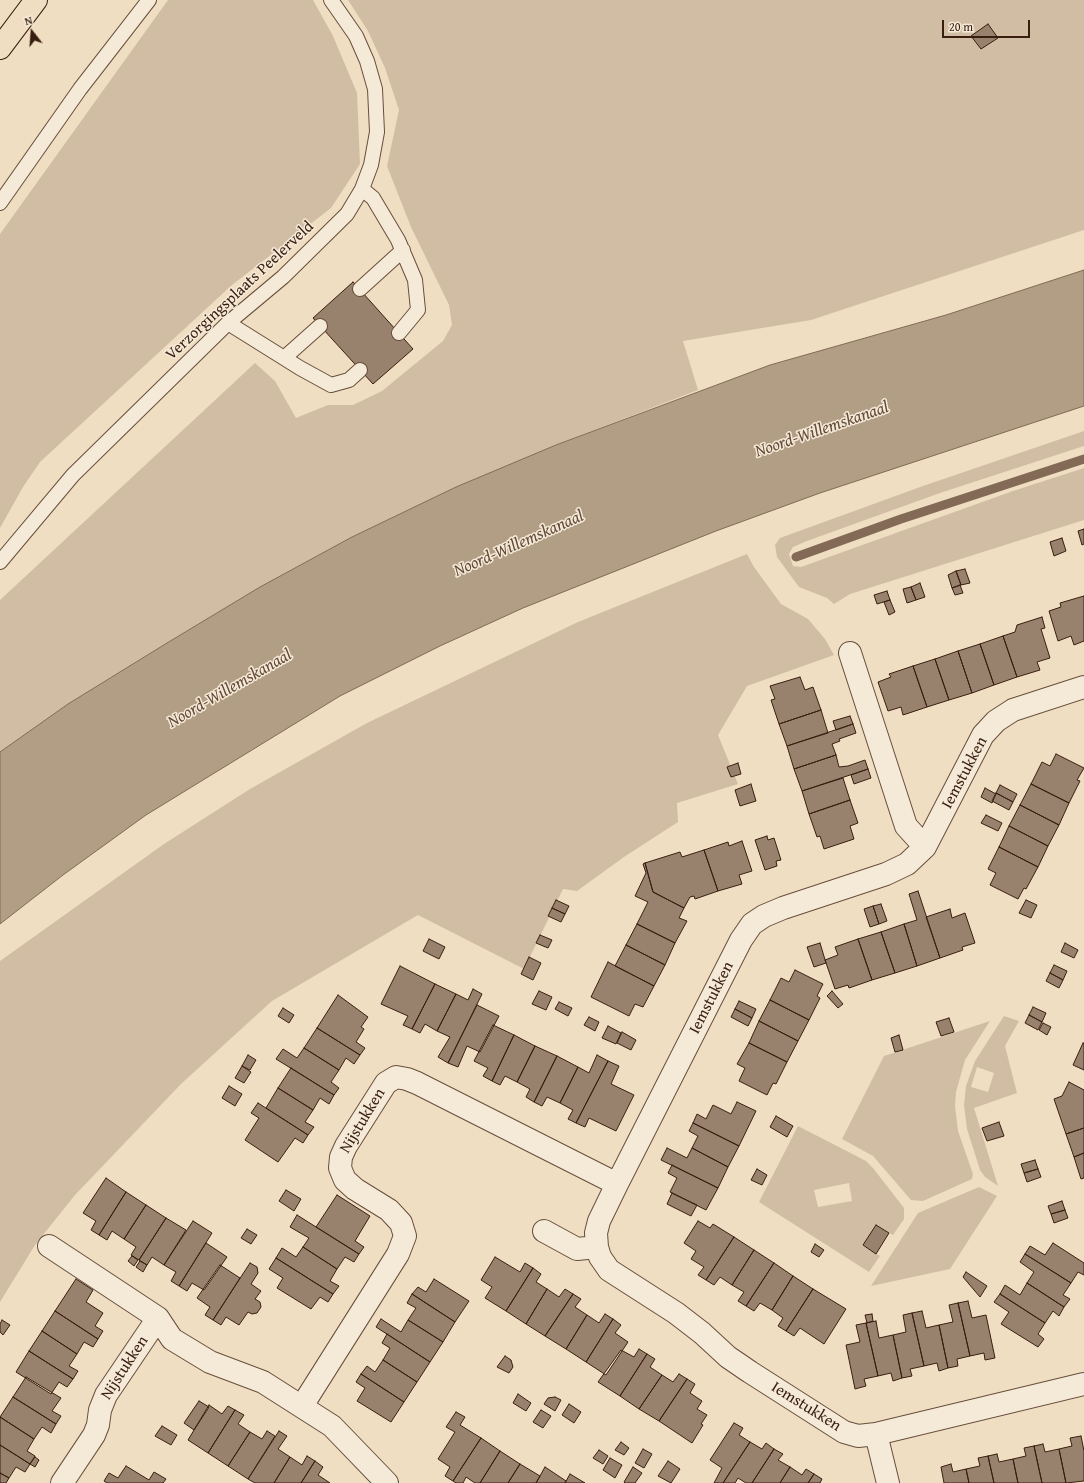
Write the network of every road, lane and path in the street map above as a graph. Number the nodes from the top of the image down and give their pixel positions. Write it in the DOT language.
graph roads {
  1 [pos="36,0"];
  2 [pos="149,0"];
  3 [pos="332,0"];
  4 [pos="0,48"];
  5 [pos="362,189"];
  6 [pos="0,203"];
  7 [pos="403,250"];
  8 [pos="360,290"];
  9 [pos="228,323"];
  10 [pos="320,326"];
  11 [pos="400,333"];
  12 [pos="284,358"];
  13 [pos="360,370"];
  14 [pos="0,562"];
  15 [pos="850,653"];
  16 [pos="1084,687"];
  17 [pos="925,847"];
  18 [pos="617,1184"];
  19 [pos="544,1231"];
  20 [pos="49,1246"];
  21 [pos="597,1247"];
  22 [pos="158,1318"];
  23 [pos="1084,1384"];
  24 [pos="302,1406"];
  25 [pos="876,1434"];
  26 [pos="62,1483"];
  27 [pos="388,1483"];
  28 [pos="888,1483"];
  1 -- 4 [label="highway"];
  2 -- 6 [label="lane"];
  3 -- 5 [label="lane, Verzorgingsplaats Peelerveld"];
  5 -- 7 [label="lane"];
  5 -- 9 [label="lane, Verzorgingsplaats Peelerveld"];
  7 -- 8 [label="lane"];
  7 -- 11 [label="lane"];
  9 -- 12 [label="lane"];
  9 -- 14 [label="lane, Verzorgingsplaats Peelerveld"];
  10 -- 12 [label="lane"];
  12 -- 13 [label="lane"];
  15 -- 17 [label="street"];
  16 -- 17 [label="street, Iemstukken"];
  17 -- 18 [label="street, Iemstukken"];
  18 -- 21 [label="street, Iemstukken"];
  18 -- 24 [label="street, Nijstukken"];
  19 -- 21 [label="street"];
  20 -- 22 [label="street, Nijstukken"];
  21 -- 25 [label="street, Iemstukken"];
  22 -- 24 [label="street, Nijstukken"];
  22 -- 26 [label="street, Nijstukken"];
  23 -- 25 [label="street, Iemstukken"];
  24 -- 27 [label="street, Nijstukken"];
  25 -- 28 [label="street"];
}
